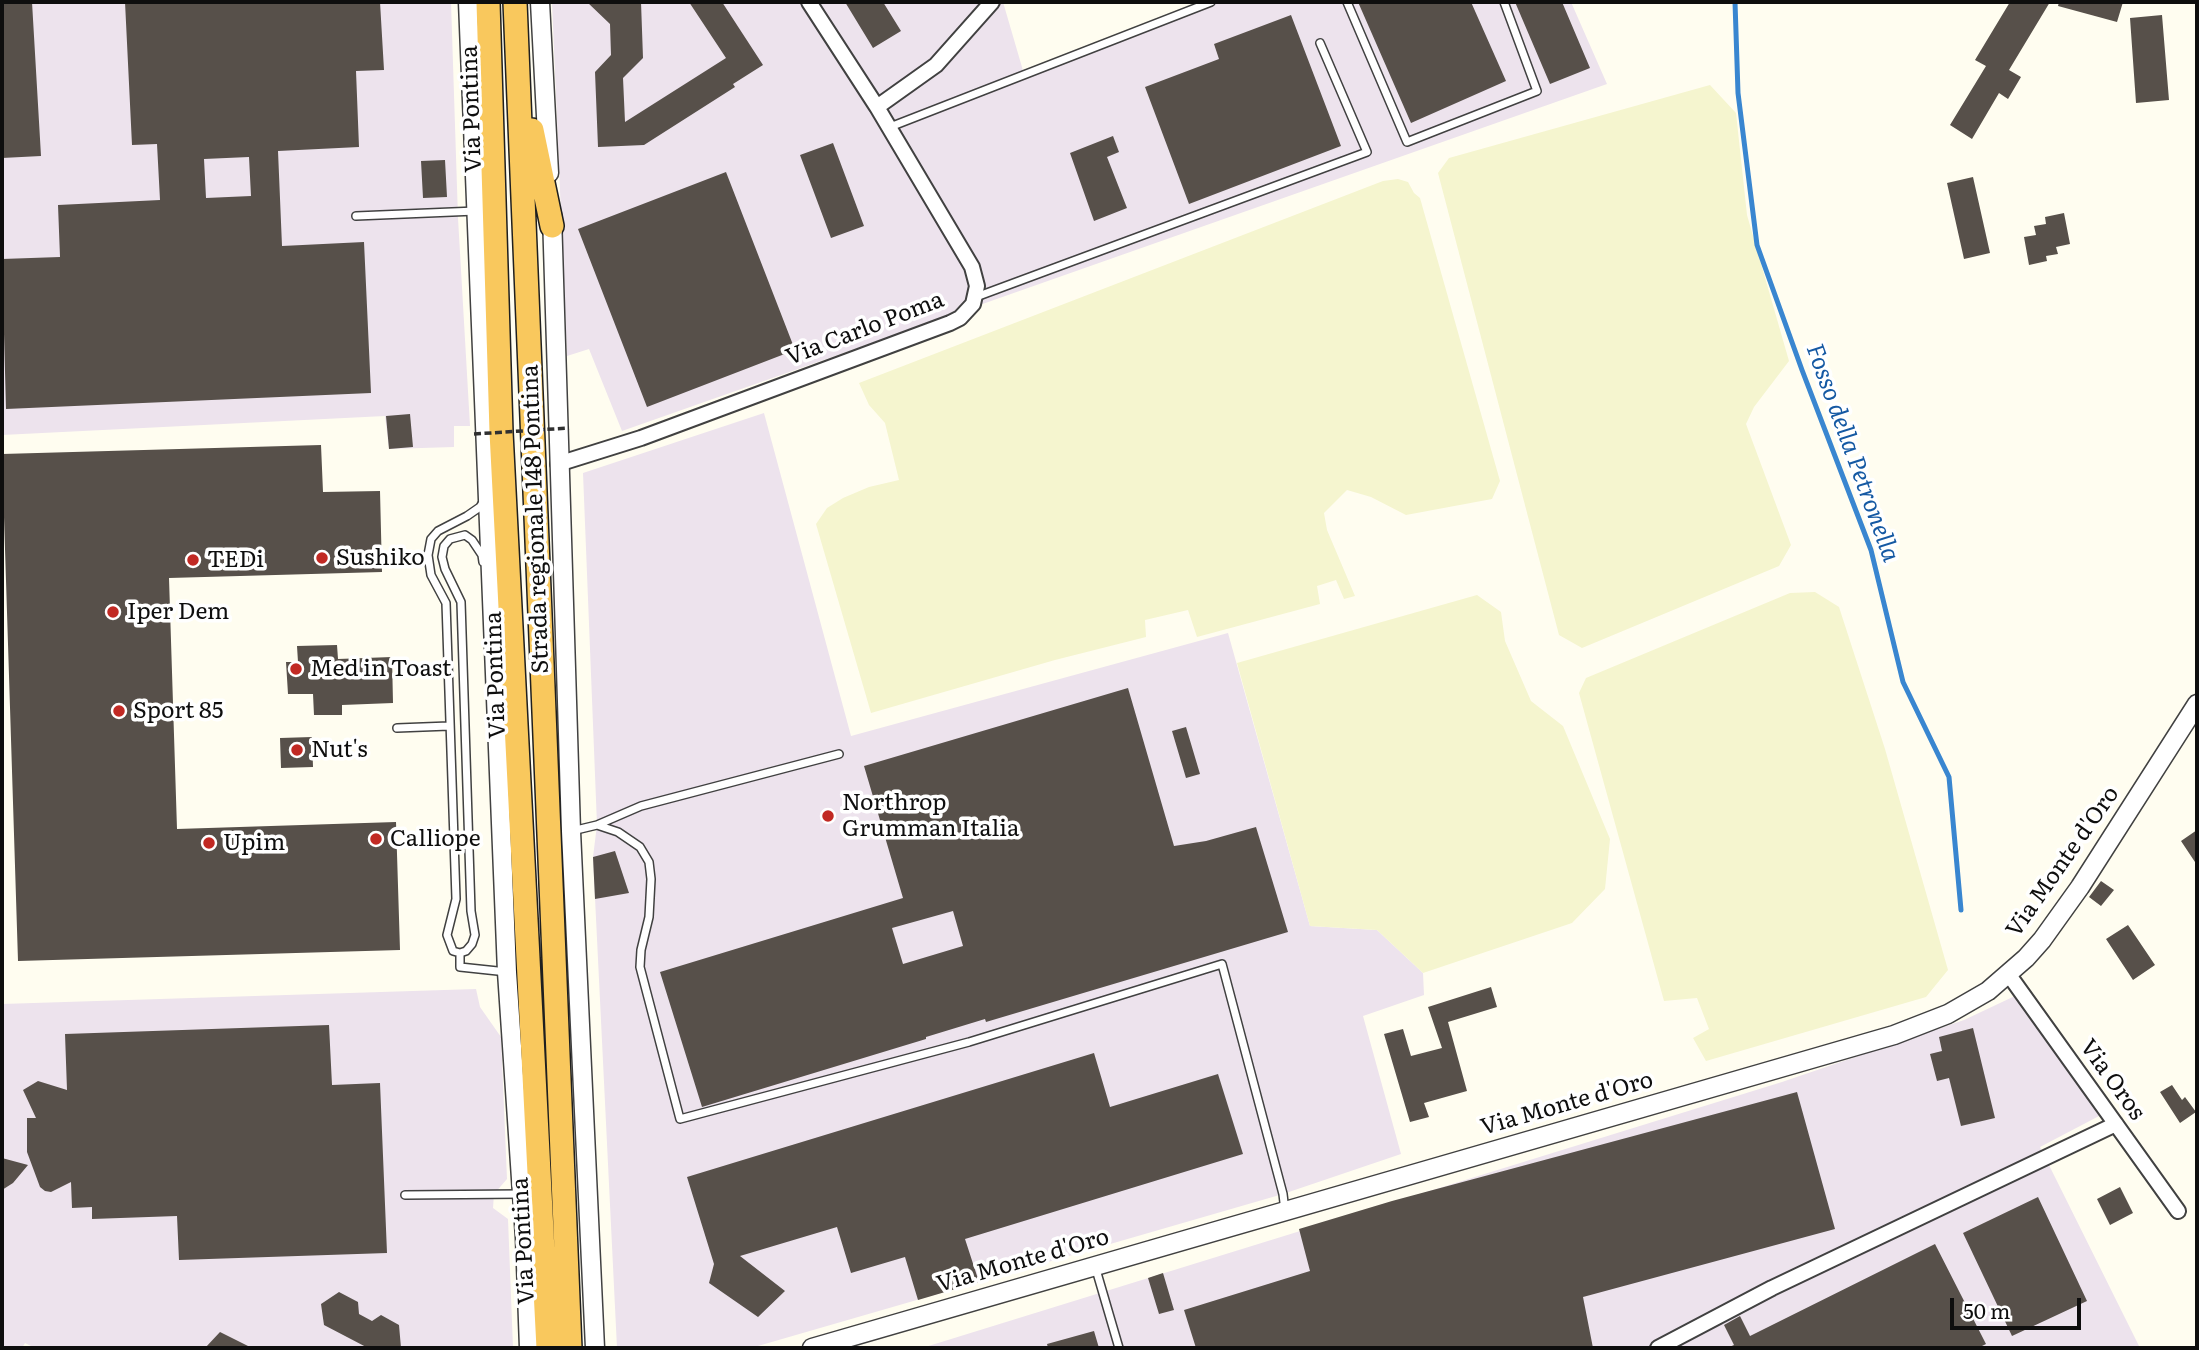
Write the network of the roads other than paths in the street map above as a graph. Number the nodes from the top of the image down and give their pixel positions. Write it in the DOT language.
graph roads {
  1 [pos="468,2"];
  2 [pos="488,2"];
  3 [pos="515,2"];
  4 [pos="540,2"];
  5 [pos="809,2"];
  6 [pos="992,2"];
  7 [pos="1211,2"];
  8 [pos="1347,2"];
  9 [pos="1504,2"];
  10 [pos="1320,43"];
  11 [pos="519,64"];
  12 [pos="877,107"];
  13 [pos="889,128"];
  14 [pos="477,211"];
  15 [pos="356,216"];
  16 [pos="552,226"];
  17 [pos="975,298"];
  18 [pos="558,464"];
  19 [pos="489,493"];
  20 [pos="495,662"];
  21 [pos="2197,704"];
  22 [pos="449,726"];
  23 [pos="397,729"];
  24 [pos="839,754"];
  25 [pos="597,825"];
  26 [pos="571,831"];
  27 [pos="460,953"];
  28 [pos="508,972"];
  29 [pos="2009,975"];
  30 [pos="533,1013"];
  31 [pos="556,1036"];
  32 [pos="2116,1124"];
  33 [pos="522,1194"];
  34 [pos="405,1195"];
  35 [pos="1285,1211"];
  36 [pos="2178,1211"];
  37 [pos="1095,1266"];
  38 [pos="844,1344"];
  39 [pos="530,1348"];
  40 [pos="548,1348"];
  41 [pos="570,1348"];
  42 [pos="595,1348"];
  43 [pos="811,1348"];
  44 [pos="1119,1348"];
  45 [pos="1658,1348"];
  1 -- 14 [label="street, Via Pontina"];
  2 -- 30 [label="highway, Strada regionale 148 Pontina"];
  3 -- 11 [label="highway, Strada regionale 148 Pontina"];
  4 -- 16 [label="street"];
  5 -- 12 [label="street, Via Carlo Poma"];
  6 -- 12 [label="street"];
  7 -- 13 [label="lane"];
  8 -- 9 [label="lane"];
  10 -- 17 [label="lane"];
  11 -- 16 [label="highway"];
  11 -- 31 [label="highway, Strada regionale 148 Pontina"];
  12 -- 13 [label="street, Via Carlo Poma"];
  13 -- 17 [label="street, Via Carlo Poma"];
  14 -- 15 [label="lane"];
  14 -- 19 [label="street, Via Pontina"];
  16 -- 18 [label="street"];
  17 -- 18 [label="street, Via Carlo Poma"];
  18 -- 26 [label="street"];
  19 -- 20 [label="street, Via Pontina"];
  19 -- 22 [label="lane"];
  20 -- 27 [label="lane"];
  20 -- 28 [label="street, Via Pontina"];
  21 -- 29 [label="street, Via Monte d'Oro"];
  22 -- 23 [label="lane"];
  22 -- 27 [label="lane"];
  24 -- 25 [label="lane"];
  25 -- 26 [label="lane"];
  25 -- 35 [label="lane"];
  26 -- 42 [label="street"];
  27 -- 28 [label="lane"];
  28 -- 33 [label="street, Via Pontina"];
  29 -- 32 [label="street, Via Oros"];
  29 -- 35 [label="street, Via Monte d'Oro"];
  30 -- 40 [label="highway, Via Pontina"];
  31 -- 41 [label="highway, Via Pontina"];
  32 -- 36 [label="street, Via Oros"];
  32 -- 45 [label="street"];
  33 -- 34 [label="lane"];
  33 -- 39 [label="street, Via Pontina"];
  35 -- 37 [label="street, Via Monte d'Oro"];
  37 -- 38 [label="street, Via Monte d'Oro"];
  37 -- 44 [label="lane"];
  38 -- 43 [label="street, Via Monte d'Oro"];
}
